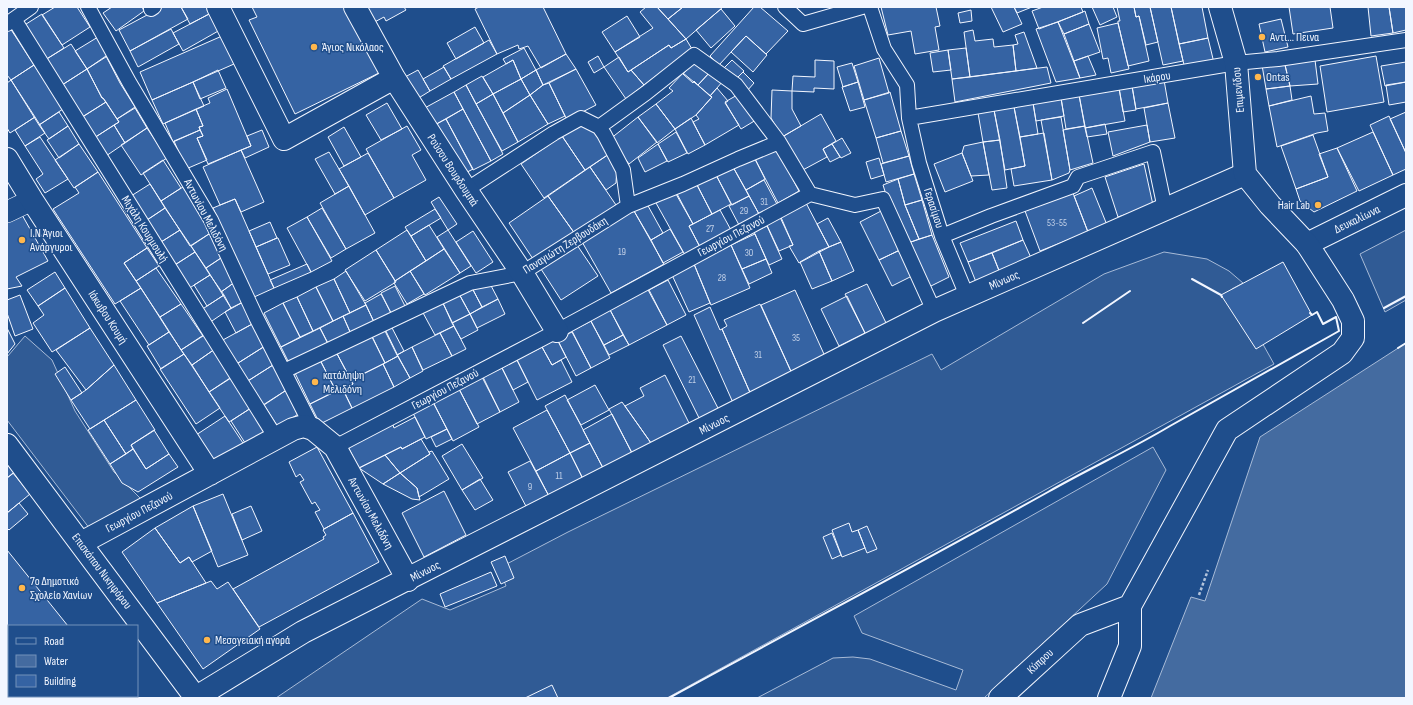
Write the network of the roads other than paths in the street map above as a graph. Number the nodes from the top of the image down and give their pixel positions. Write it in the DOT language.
graph roads {
  1 [pos="31,7"];
  2 [pos="88,7"];
  3 [pos="218,7"];
  4 [pos="355,7"];
  5 [pos="785,7"];
  6 [pos="862,7"];
  7 [pos="870,7"];
  8 [pos="1220,7"];
  9 [pos="10,22"];
  10 [pos="1406,40"];
  11 [pos="1236,64"];
  12 [pos="394,78"];
  13 [pos="909,118"];
  14 [pos="598,127"];
  15 [pos="779,142"];
  16 [pos="7,159"];
  17 [pos="1245,174"];
  18 [pos="466,190"];
  19 [pos="810,194"];
  20 [pos="1406,195"];
  21 [pos="32,200"];
  22 [pos="628,206"];
  23 [pos="1165,209"];
  24 [pos="7,212"];
  25 [pos="942,236"];
  26 [pos="1307,244"];
  27 [pos="522,273"];
  28 [pos="967,296"];
  29 [pos="934,311"];
  30 [pos="557,330"];
  31 [pos="284,371"];
  32 [pos="313,429"];
  33 [pos="276,438"];
  34 [pos="7,445"];
  35 [pos="335,446"];
  36 [pos="210,474"];
  37 [pos="81,543"];
  38 [pos="408,580"];
  39 [pos="1130,606"];
  40 [pos="196,698"];
  41 [pos="1000,698"];
  42 [pos="1109,698"];
  1 -- 9 [label="lane"];
  2 -- 31 [label="lane, Αντωνίου Μελιδόνη"];
  3 -- 12 [label="street"];
  4 -- 12 [label="street, Ρούσου Βουρδουμπά"];
  5 -- 6 [label="lane"];
  7 -- 13 [label="lane, Γερασίμου"];
  8 -- 11 [label="street, Επιμενίδου"];
  9 -- 33 [label="lane, Μιχάλη Κουρμουλή"];
  10 -- 11 [label="lane, Ικάρου"];
  11 -- 13 [label="lane, Ικάρου"];
  11 -- 17 [label="street, Επιμενίδου"];
  12 -- 18 [label="street, Ρούσου Βουρδουμπά"];
  13 -- 25 [label="lane, Γερασίμου"];
  14 -- 15 [label="lane"];
  14 -- 18 [label="lane"];
  14 -- 22 [label="lane"];
  15 -- 19 [label="lane"];
  15 -- 22 [label="lane, Παναγιώτη Ζερβουδάκη"];
  16 -- 21 [label="street, Ιάκωβου Κουμή"];
  17 -- 23 [label="street, Μίνωος"];
  17 -- 26 [label="street"];
  18 -- 27 [label="street, Ρούσου Βουρδουμπά"];
  19 -- 29 [label="lane"];
  19 -- 30 [label="lane, Γεωργίου Πεζανού"];
  20 -- 26 [label="street, Δευκαλίωνα"];
  21 -- 24 [label="street"];
  21 -- 36 [label="street, Ιάκωβου Κουμή"];
  22 -- 27 [label="lane, Παναγιώτη Ζερβουδάκη"];
  23 -- 25 [label="lane"];
  23 -- 28 [label="street, Μίνωος"];
  25 -- 28 [label="lane, Γερασίμου"];
  26 -- 39 [label="street"];
  27 -- 30 [label="street, Ρούσου Βουρδουμπά"];
  27 -- 31 [label="lane, Παναγιώτη Ζερβουδάκη"];
  28 -- 29 [label="street, Μίνωος"];
  29 -- 38 [label="street, Μίνωος"];
  30 -- 35 [label="lane, Γεωργίου Πεζανού"];
  31 -- 32 [label="lane, Αντωνίου Μελιδόνη"];
  32 -- 33 [label="street, Γεωργίου Πεζανού"];
  32 -- 35 [label="street"];
  33 -- 36 [label="street, Γεωργίου Πεζανού"];
  34 -- 37 [label="street, Επισκόπου Νικηφόρου"];
  35 -- 38 [label="street, Αντωνίου Μελιδόνη"];
  36 -- 37 [label="street, Γεωργίου Πεζανού"];
  37 -- 40 [label="street, Επισκόπου Νικηφόρου"];
  38 -- 40 [label="street, Μίνωος"];
  39 -- 41 [label="street, Κύπρου"];
  39 -- 42 [label="street"];
}
